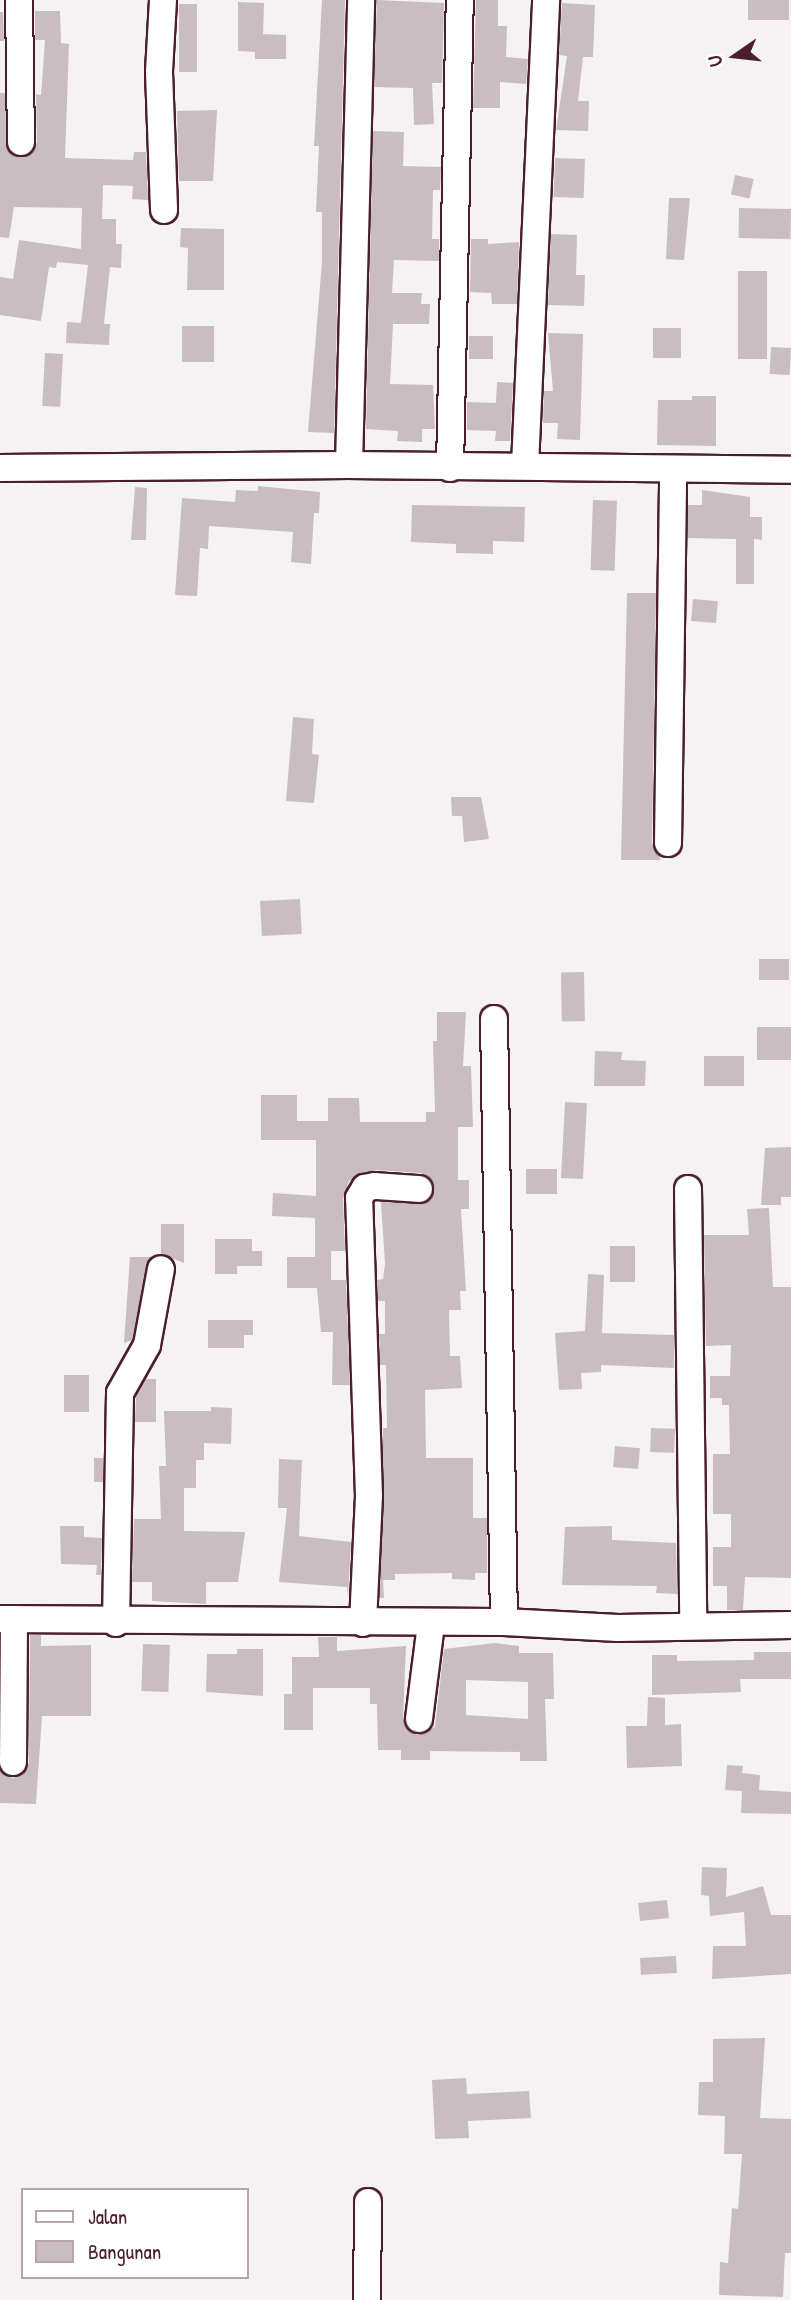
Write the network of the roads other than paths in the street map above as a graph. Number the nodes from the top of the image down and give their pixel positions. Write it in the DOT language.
graph roads {
  1 [pos="19,0"];
  2 [pos="163,0"];
  3 [pos="361,0"];
  4 [pos="460,0"];
  5 [pos="546,0"];
  6 [pos="21,142"];
  7 [pos="164,210"];
  8 [pos="349,465"];
  9 [pos="525,466"];
  10 [pos="0,468"];
  11 [pos="450,468"];
  12 [pos="791,470"];
  13 [pos="673,471"];
  14 [pos="668,843"];
  15 [pos="494,1019"];
  16 [pos="419,1189"];
  17 [pos="688,1189"];
  18 [pos="161,1269"];
  19 [pos="7,1619"];
  20 [pos="504,1622"];
  21 [pos="116,1623"];
  22 [pos="363,1623"];
  23 [pos="431,1624"];
  24 [pos="791,1625"];
  25 [pos="693,1626"];
  26 [pos="419,1719"];
  27 [pos="13,1762"];
  28 [pos="368,2202"];
  29 [pos="367,2300"];
  1 -- 6 [label="street"];
  2 -- 7 [label="street"];
  3 -- 8 [label="street"];
  4 -- 11 [label="street"];
  5 -- 9 [label="street"];
  8 -- 10 [label="street"];
  8 -- 11 [label="street"];
  9 -- 11 [label="street"];
  9 -- 13 [label="street"];
  12 -- 13 [label="street"];
  13 -- 14 [label="street"];
  15 -- 20 [label="street"];
  16 -- 22 [label="street"];
  17 -- 25 [label="street"];
  18 -- 21 [label="street"];
  19 -- 21 [label="street"];
  19 -- 27 [label="street"];
  20 -- 23 [label="street"];
  20 -- 25 [label="street"];
  21 -- 22 [label="street"];
  22 -- 23 [label="street"];
  23 -- 26 [label="street"];
  24 -- 25 [label="street"];
  28 -- 29 [label="street"];
}
